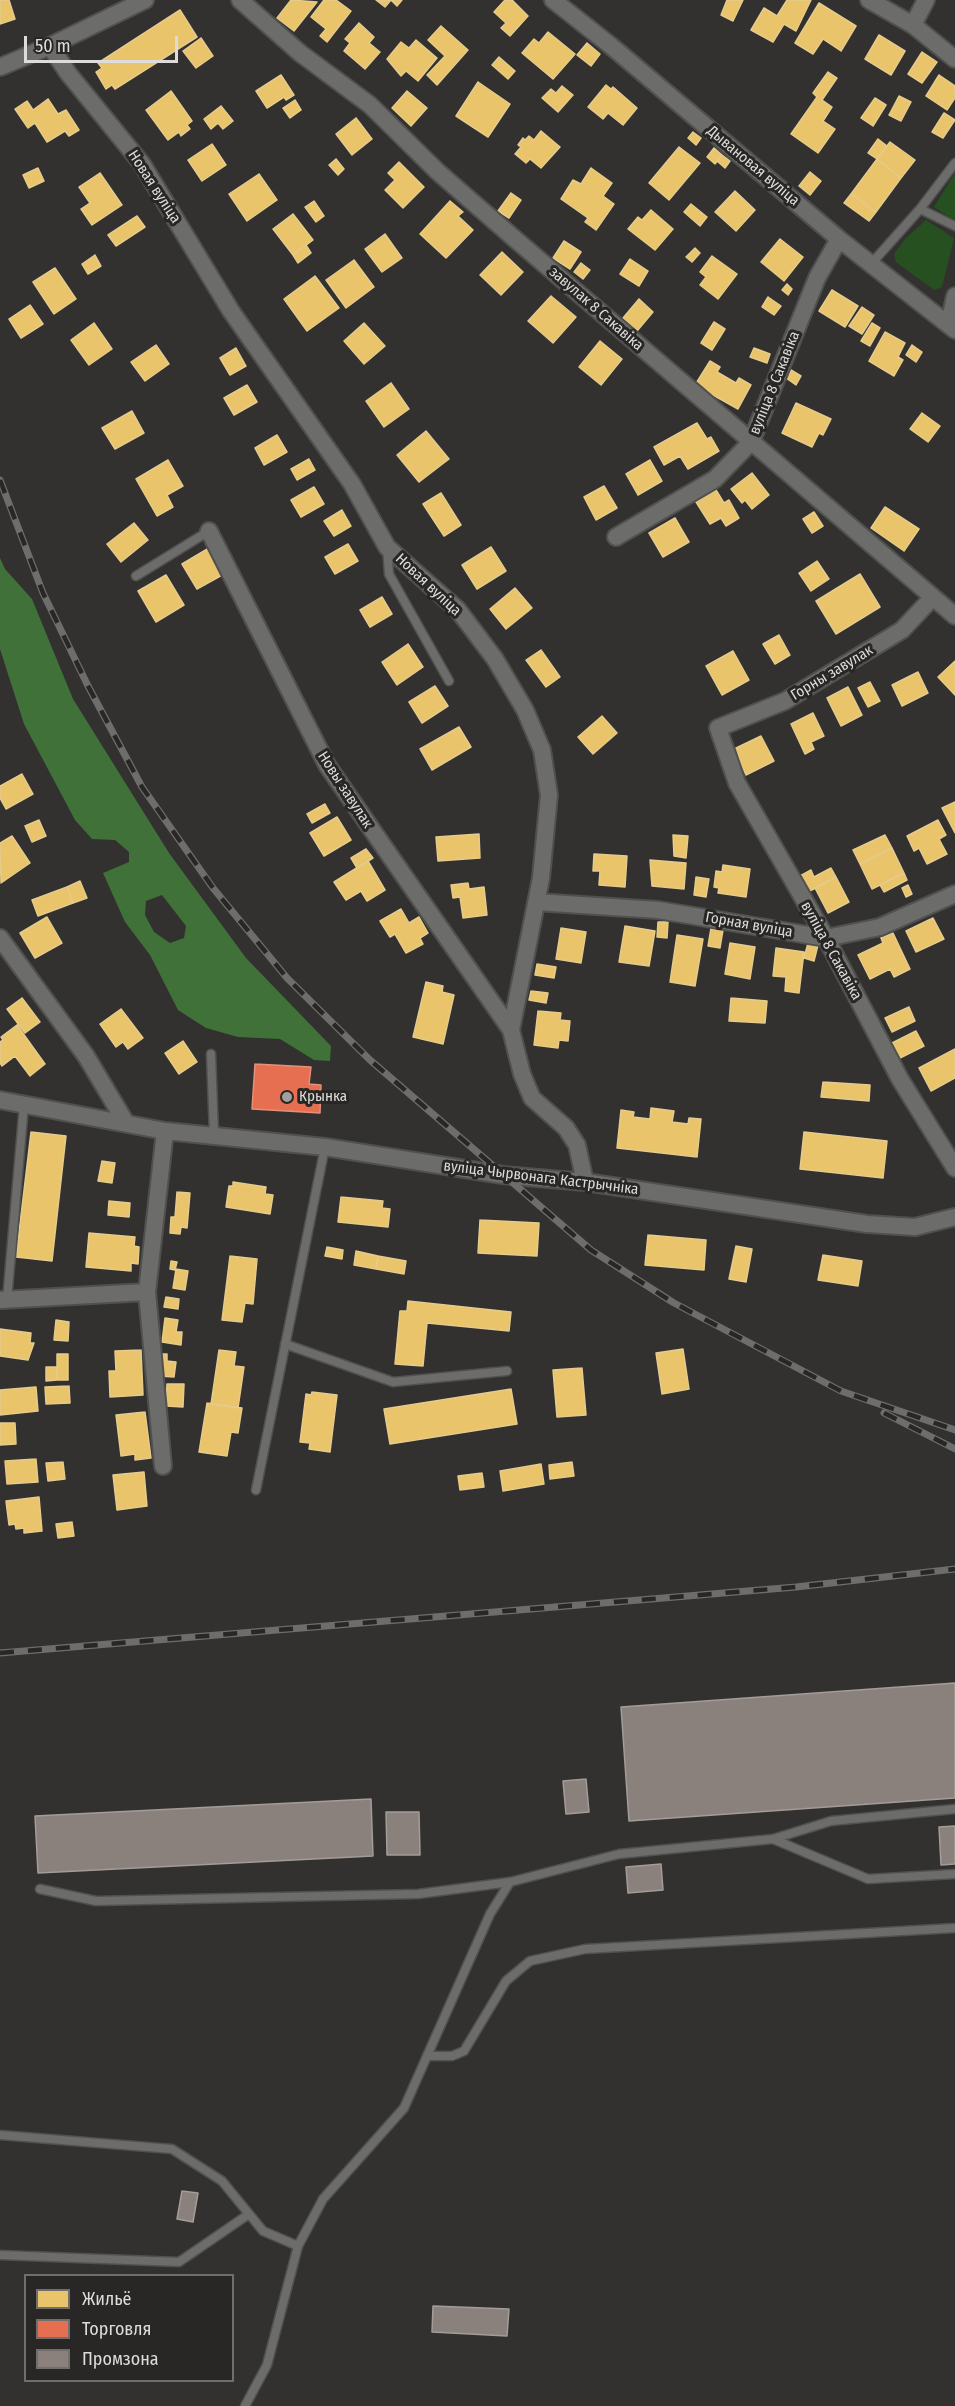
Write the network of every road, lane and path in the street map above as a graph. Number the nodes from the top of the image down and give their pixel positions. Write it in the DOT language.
graph roads {
  1 [pos="145,0"];
  2 [pos="240,0"];
  3 [pos="553,0"];
  4 [pos="869,0"];
  5 [pos="926,0"];
  6 [pos="913,25"];
  7 [pos="50,46"];
  8 [pos="955,59"];
  9 [pos="0,67"];
  10 [pos="955,163"];
  11 [pos="920,209"];
  12 [pos="955,226"];
  13 [pos="839,239"];
  14 [pos="871,264"];
  15 [pos="955,296"];
  16 [pos="952,328"];
  17 [pos="751,442"];
  18 [pos="209,531"];
  19 [pos="616,537"];
  20 [pos="387,547"];
  21 [pos="136,576"];
  22 [pos="932,598"];
  23 [pos="955,616"];
  24 [pos="449,681"];
  25 [pos="718,728"];
  26 [pos="955,894"];
  27 [pos="536,902"];
  28 [pos="0,938"];
  29 [pos="826,938"];
  30 [pos="511,1030"];
  31 [pos="211,1054"];
  32 [pos="0,1100"];
  33 [pos="24,1105"];
  34 [pos="126,1123"];
  35 [pos="165,1131"];
  36 [pos="214,1134"];
  37 [pos="325,1147"];
  38 [pos="955,1168"];
  39 [pos="585,1182"];
  40 [pos="955,1217"];
  41 [pos="147,1292"];
  42 [pos="4,1300"];
  43 [pos="285,1344"];
  44 [pos="507,1371"];
  45 [pos="163,1466"];
  46 [pos="256,1490"];
  47 [pos="955,1809"];
  48 [pos="773,1839"];
  49 [pos="955,1874"];
  50 [pos="510,1882"];
  51 [pos="40,1889"];
  52 [pos="955,1928"];
  53 [pos="427,2056"];
  54 [pos="0,2134"];
  55 [pos="249,2214"];
  56 [pos="298,2246"];
  57 [pos="0,2255"];
  58 [pos="245,2406"];
  1 -- 7 [label="street"];
  2 -- 17 [label="street, завулак 8 Сакавіка"];
  3 -- 13 [label="street, Дывановая вуліца"];
  4 -- 6 [label="street"];
  5 -- 6 [label="street"];
  6 -- 8 [label="street"];
  7 -- 9 [label="street"];
  7 -- 20 [label="street, Новая вуліца"];
  10 -- 11 [label="lane"];
  11 -- 12 [label="lane"];
  11 -- 14 [label="lane"];
  13 -- 14 [label="street, Дывановая вуліца"];
  13 -- 17 [label="street, вуліца 8 Сакавіка"];
  14 -- 16 [label="street, Дывановая вуліца"];
  15 -- 16 [label="street"];
  17 -- 19 [label="street, вуліца 8 Сакавіка"];
  17 -- 22 [label="street, завулак 8 Сакавіка"];
  18 -- 21 [label="lane"];
  18 -- 30 [label="street, Новы завулак"];
  20 -- 24 [label="lane"];
  20 -- 27 [label="street, Новая вуліца"];
  22 -- 23 [label="street, завулак 8 Сакавіка"];
  22 -- 25 [label="street, Горны завулак"];
  25 -- 29 [label="street, вуліца 8 Сакавіка"];
  26 -- 29 [label="street, Горная вуліца"];
  27 -- 29 [label="street, Горная вуліца"];
  27 -- 30 [label="street, Новая вуліца"];
  28 -- 34 [label="street"];
  29 -- 38 [label="street, вуліца 8 Сакавіка"];
  30 -- 39 [label="street, Новая вуліца"];
  31 -- 36 [label="lane"];
  32 -- 33 [label="street, вуліца Чырвонага Кастрычніка"];
  33 -- 34 [label="street, вуліца Чырвонага Кастрычніка"];
  33 -- 42 [label="lane"];
  34 -- 35 [label="street, вуліца Чырвонага Кастрычніка"];
  35 -- 36 [label="street, вуліца Чырвонага Кастрычніка"];
  35 -- 41 [label="street"];
  36 -- 37 [label="street, вуліца Чырвонага Кастрычніка"];
  37 -- 39 [label="street, вуліца Чырвонага Кастрычніка"];
  37 -- 43 [label="lane"];
  39 -- 40 [label="street, вуліца Чырвонага Кастрычніка"];
  41 -- 42 [label="street"];
  41 -- 45 [label="street"];
  43 -- 44 [label="lane"];
  43 -- 46 [label="lane"];
  47 -- 48 [label="lane"];
  48 -- 49 [label="lane"];
  48 -- 50 [label="lane"];
  50 -- 51 [label="lane"];
  50 -- 53 [label="lane"];
  52 -- 53 [label="lane"];
  53 -- 56 [label="lane"];
  54 -- 55 [label="lane"];
  55 -- 56 [label="lane"];
  55 -- 57 [label="lane"];
  56 -- 58 [label="lane"];
}
